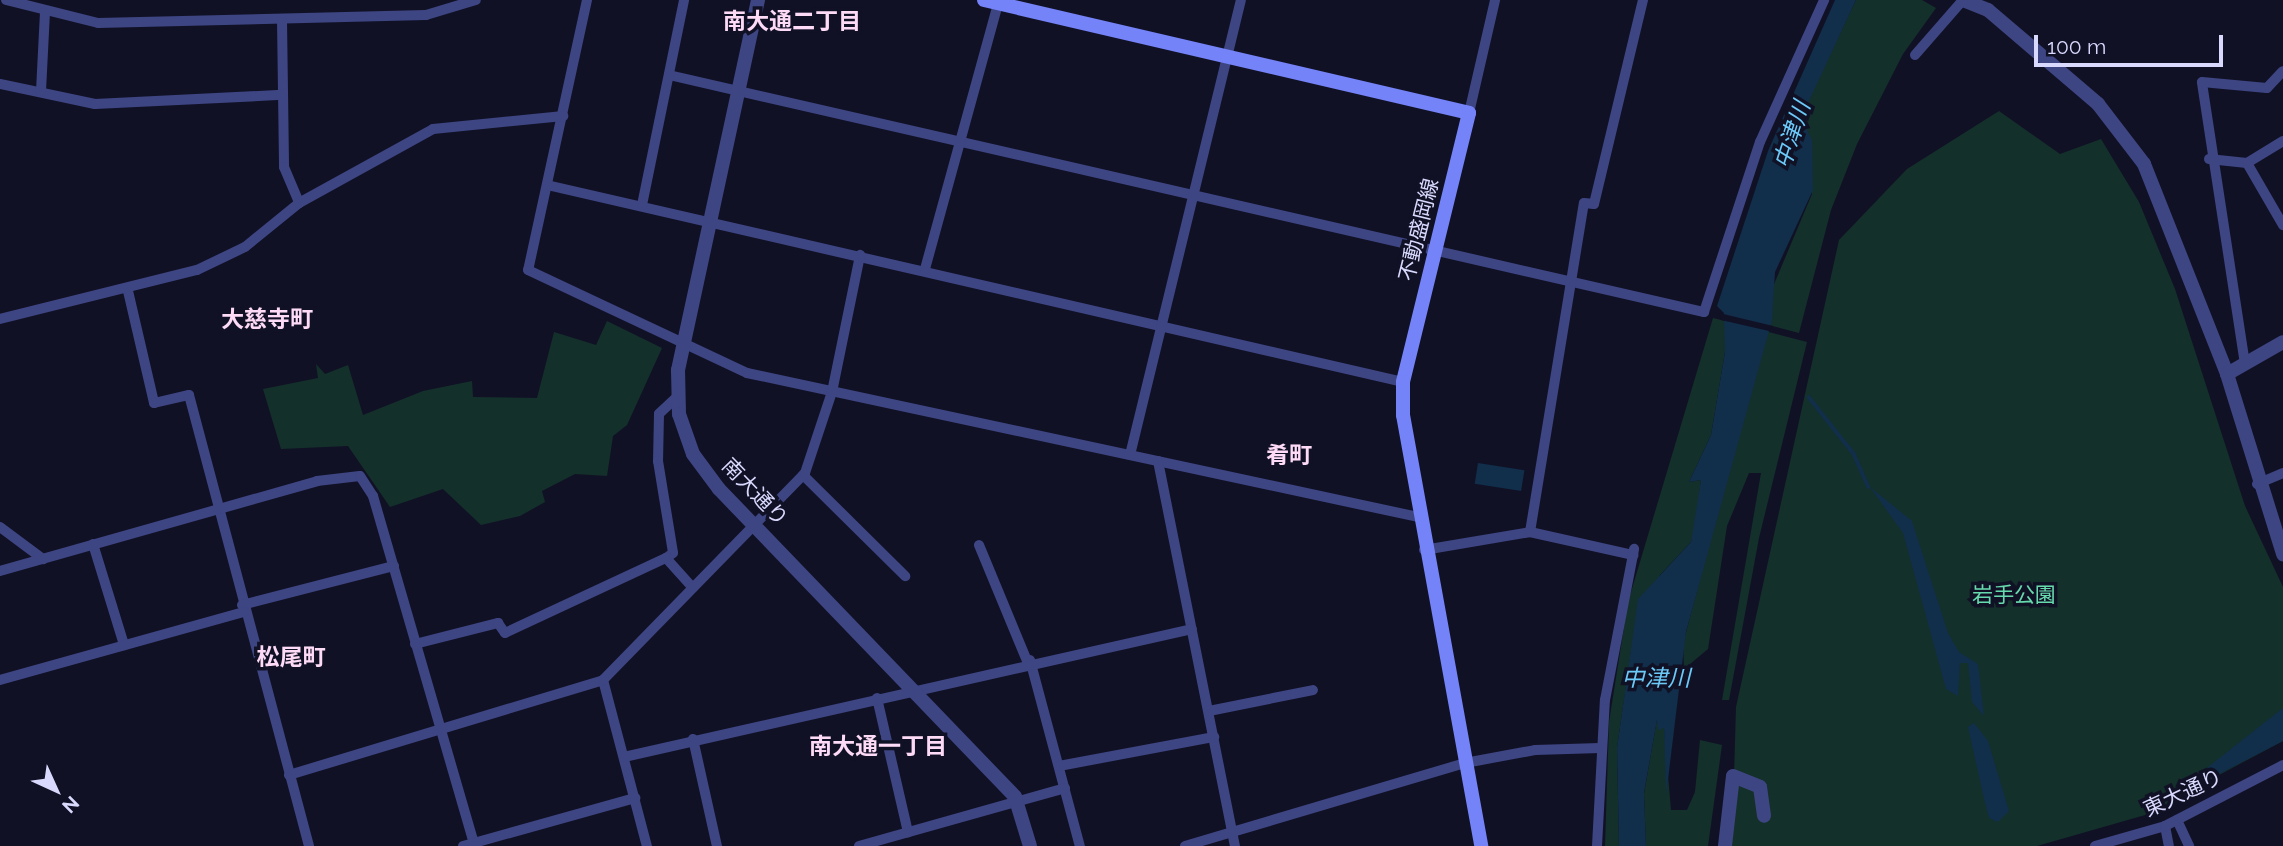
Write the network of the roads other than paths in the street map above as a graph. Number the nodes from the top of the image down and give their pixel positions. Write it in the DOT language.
graph roads {
  1 [pos="6,0"];
  2 [pos="476,0"];
  3 [pos="587,0"];
  4 [pos="684,0"];
  5 [pos="758,0"];
  6 [pos="1241,0"];
  7 [pos="1495,0"];
  8 [pos="1643,0"];
  9 [pos="1824,0"];
  10 [pos="1963,0"];
  11 [pos="994,1"];
  12 [pos="45,13"];
  13 [pos="282,20"];
  14 [pos="1916,55"];
  15 [pos="1227,57"];
  16 [pos="2283,71"];
  17 [pos="669,75"];
  18 [pos="0,84"];
  19 [pos="41,91"];
  20 [pos="739,92"];
  21 [pos="282,95"];
  22 [pos="1469,113"];
  23 [pos="563,116"];
  24 [pos="2283,141"];
  25 [pos="959,143"];
  26 [pos="2209,159"];
  27 [pos="2247,163"];
  28 [pos="547,184"];
  29 [pos="1193,196"];
  30 [pos="299,202"];
  31 [pos="642,205"];
  32 [pos="710,222"];
  33 [pos="2283,225"];
  34 [pos="1435,251"];
  35 [pos="860,255"];
  36 [pos="925,268"];
  37 [pos="1568,281"];
  38 [pos="128,291"];
  39 [pos="0,319"];
  40 [pos="1163,325"];
  41 [pos="2283,342"];
  42 [pos="685,346"];
  43 [pos="2245,364"];
  44 [pos="2227,374"];
  45 [pos="1403,382"];
  46 [pos="832,392"];
  47 [pos="678,396"];
  48 [pos="1130,455"];
  49 [pos="1158,461"];
  50 [pos="2283,473"];
  51 [pos="803,475"];
  52 [pos="2257,484"];
  53 [pos="217,508"];
  54 [pos="1418,517"];
  55 [pos="756,523"];
  56 [pos="0,527"];
  57 [pos="1530,532"];
  58 [pos="93,544"];
  59 [pos="979,545"];
  60 [pos="1424,550"];
  61 [pos="2283,554"];
  62 [pos="666,558"];
  63 [pos="43,559"];
  64 [pos="394,566"];
  65 [pos="0,571"];
  66 [pos="905,576"];
  67 [pos="693,587"];
  68 [pos="243,608"];
  69 [pos="1192,629"];
  70 [pos="415,644"];
  71 [pos="124,645"];
  72 [pos="1029,661"];
  73 [pos="0,680"];
  74 [pos="603,680"];
  75 [pos="915,688"];
  76 [pos="1313,690"];
  77 [pos="877,698"];
  78 [pos="1209,711"];
  79 [pos="439,730"];
  80 [pos="1214,737"];
  81 [pos="693,739"];
  82 [pos="1600,748"];
  83 [pos="624,757"];
  84 [pos="1465,763"];
  85 [pos="2283,765"];
  86 [pos="1059,766"];
  87 [pos="289,775"];
  88 [pos="1065,788"];
  89 [pos="635,798"];
  90 [pos="1016,801"];
  91 [pos="1764,816"];
  92 [pos="2178,820"];
  93 [pos="2165,826"];
  94 [pos="908,832"];
  95 [pos="1233,832"];
  96 [pos="2118,843"];
  97 [pos="471,845"];
  98 [pos="309,846"];
  99 [pos="647,846"];
  100 [pos="716,846"];
  101 [pos="859,846"];
  102 [pos="1030,846"];
  103 [pos="1080,846"];
  104 [pos="1185,846"];
  105 [pos="1235,846"];
  106 [pos="1480,846"];
  107 [pos="1597,846"];
  108 [pos="1725,846"];
  109 [pos="2095,846"];
  110 [pos="2169,846"];
  111 [pos="2189,846"];
  1 -- 12 [label="street"];
  2 -- 13 [label="street"];
  3 -- 23 [label="street"];
  4 -- 17 [label="street"];
  5 -- 20 [label="street, 南大通り"];
  6 -- 15 [label="street"];
  7 -- 22 [label="street"];
  8 -- 37 [label="street"];
  9 -- 37 [label="street"];
  10 -- 14 [label="street"];
  10 -- 44 [label="street"];
  11 -- 15 [label="main road"];
  11 -- 25 [label="street"];
  12 -- 13 [label="street"];
  12 -- 19 [label="street"];
  13 -- 21 [label="street"];
  15 -- 22 [label="main road"];
  15 -- 29 [label="street"];
  16 -- 26 [label="street"];
  17 -- 20 [label="street"];
  17 -- 31 [label="street"];
  18 -- 19 [label="street"];
  19 -- 21 [label="street"];
  20 -- 25 [label="street"];
  20 -- 32 [label="street, 南大通り"];
  21 -- 30 [label="street"];
  22 -- 34 [label="main road, 不動盛岡線"];
  23 -- 28 [label="street"];
  23 -- 30 [label="street"];
  24 -- 27 [label="street"];
  25 -- 29 [label="street"];
  25 -- 36 [label="street"];
  26 -- 27 [label="street"];
  26 -- 43 [label="street"];
  27 -- 33 [label="street"];
  28 -- 31 [label="street"];
  28 -- 42 [label="street"];
  29 -- 34 [label="street"];
  29 -- 40 [label="street"];
  30 -- 38 [label="street"];
  31 -- 32 [label="street"];
  32 -- 35 [label="street"];
  32 -- 42 [label="street, 南大通り"];
  34 -- 37 [label="street"];
  34 -- 45 [label="main road, 不動盛岡線"];
  35 -- 36 [label="street"];
  35 -- 46 [label="street"];
  36 -- 40 [label="street"];
  37 -- 57 [label="street"];
  38 -- 39 [label="street"];
  38 -- 53 [label="street"];
  40 -- 45 [label="street"];
  40 -- 48 [label="street"];
  41 -- 43 [label="street"];
  42 -- 46 [label="street"];
  42 -- 47 [label="street, 南大通り"];
  43 -- 44 [label="street"];
  44 -- 52 [label="street"];
  45 -- 54 [label="main road, 不動盛岡線"];
  46 -- 48 [label="street"];
  46 -- 51 [label="street"];
  47 -- 55 [label="street, 南大通り"];
  47 -- 62 [label="street"];
  48 -- 49 [label="street"];
  49 -- 54 [label="street"];
  49 -- 69 [label="street"];
  50 -- 52 [label="street"];
  51 -- 55 [label="street"];
  51 -- 66 [label="street"];
  52 -- 61 [label="street"];
  53 -- 58 [label="street"];
  53 -- 64 [label="street"];
  53 -- 68 [label="street"];
  54 -- 60 [label="main road, 不動盛岡線"];
  55 -- 67 [label="street"];
  55 -- 75 [label="street, 南大通り"];
  56 -- 63 [label="street"];
  57 -- 60 [label="street"];
  57 -- 82 [label="street"];
  58 -- 63 [label="street"];
  58 -- 71 [label="street"];
  59 -- 72 [label="street"];
  60 -- 84 [label="main road, 不動盛岡線"];
  62 -- 67 [label="street"];
  62 -- 70 [label="street"];
  63 -- 65 [label="street"];
  64 -- 68 [label="street"];
  64 -- 70 [label="street"];
  67 -- 74 [label="street"];
  68 -- 71 [label="street"];
  68 -- 87 [label="street"];
  69 -- 72 [label="street"];
  69 -- 78 [label="street"];
  70 -- 79 [label="street"];
  71 -- 73 [label="street"];
  72 -- 75 [label="street"];
  72 -- 86 [label="street"];
  74 -- 79 [label="street"];
  74 -- 83 [label="street"];
  75 -- 77 [label="street"];
  75 -- 90 [label="street, 南大通り"];
  76 -- 78 [label="street"];
  77 -- 81 [label="street"];
  77 -- 94 [label="street"];
  78 -- 80 [label="street"];
  79 -- 87 [label="street"];
  79 -- 97 [label="street"];
  80 -- 86 [label="street"];
  80 -- 95 [label="street"];
  81 -- 83 [label="street"];
  81 -- 100 [label="street"];
  82 -- 84 [label="street"];
  82 -- 107 [label="street"];
  83 -- 89 [label="street"];
  84 -- 95 [label="street"];
  84 -- 106 [label="main road, 不動盛岡線"];
  85 -- 92 [label="street, 東大通り"];
  86 -- 88 [label="street"];
  87 -- 98 [label="street"];
  88 -- 90 [label="street"];
  88 -- 103 [label="street"];
  89 -- 97 [label="street"];
  89 -- 99 [label="street"];
  90 -- 94 [label="street"];
  90 -- 102 [label="street, 南大通り"];
  91 -- 108 [label="street"];
  92 -- 93 [label="street, 東大通り"];
  92 -- 111 [label="street"];
  93 -- 96 [label="street, 東大通り"];
  93 -- 110 [label="street"];
  94 -- 101 [label="street"];
  95 -- 104 [label="street"];
  95 -- 105 [label="street"];
  96 -- 109 [label="street, 東大通り"];
}
